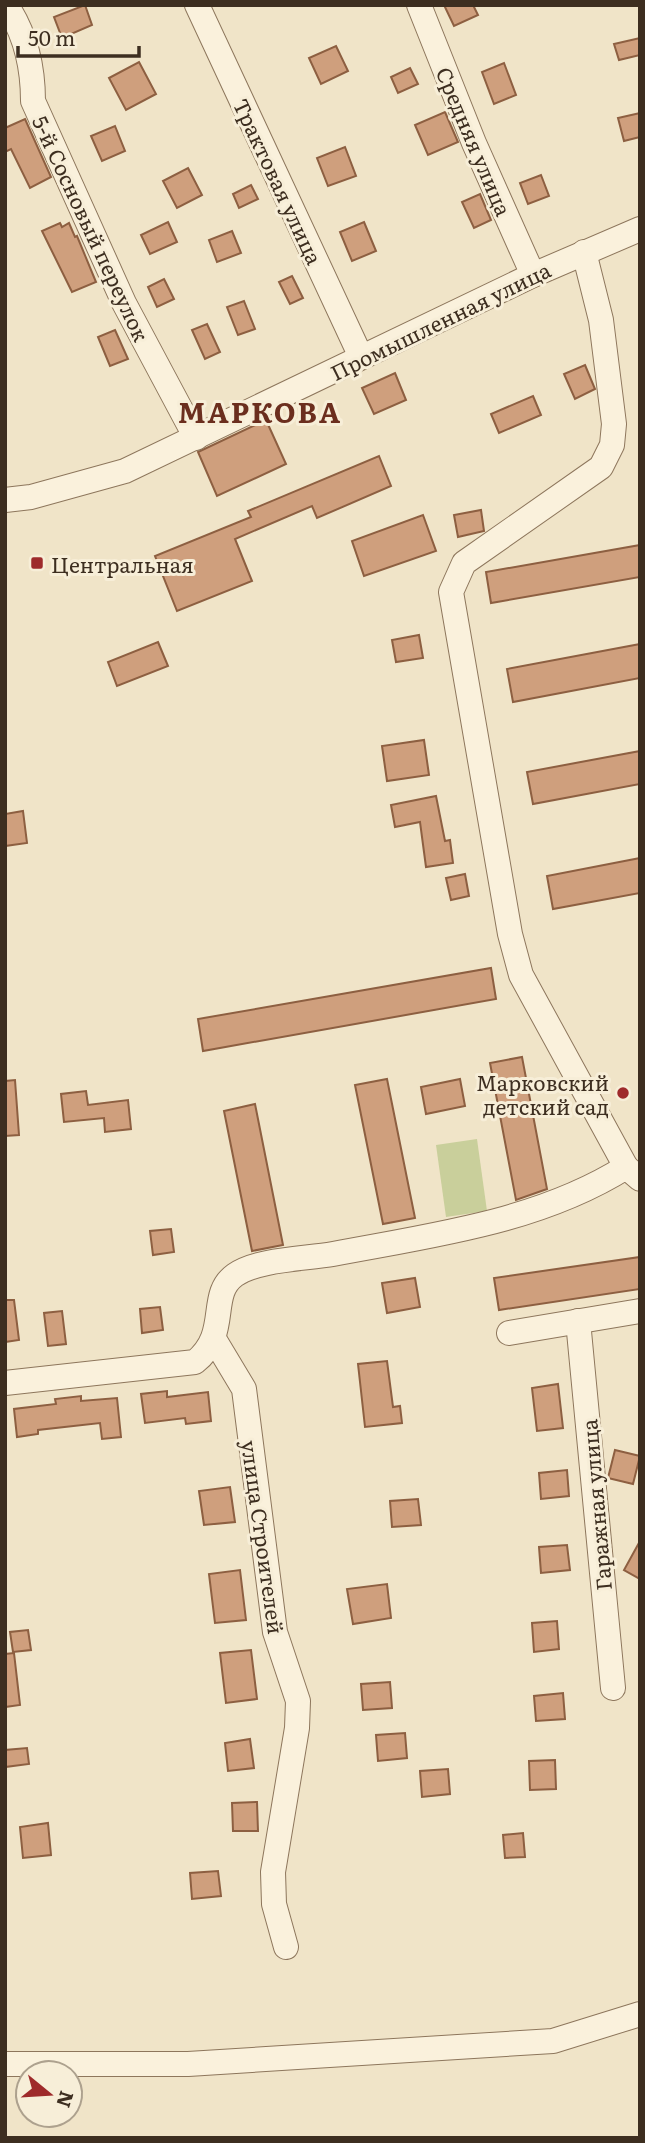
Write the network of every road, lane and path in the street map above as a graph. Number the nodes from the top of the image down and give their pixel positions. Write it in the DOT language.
graph roads {
  1 [pos="197,5"];
  2 [pos="419,5"];
  3 [pos="8,11"];
  4 [pos="640,229"];
  5 [pos="584,252"];
  6 [pos="533,275"];
  7 [pos="361,357"];
  8 [pos="196,438"];
  9 [pos="5,500"];
  10 [pos="633,1173"];
  11 [pos="640,1311"];
  12 [pos="578,1321"];
  13 [pos="509,1333"];
  14 [pos="214,1339"];
  15 [pos="5,1382"];
  16 [pos="612,1688"];
  17 [pos="286,1947"];
  18 [pos="640,2014"];
  19 [pos="5,2064"];
  1 -- 7 [label="street, Трактовая улица"];
  2 -- 6 [label="street, Средняя улица"];
  3 -- 8 [label="street, 5-й Сосновый переулок"];
  4 -- 5 [label="street, Промышленная улица"];
  5 -- 6 [label="street, Промышленная улица"];
  5 -- 10 [label="street"];
  6 -- 7 [label="street, Промышленная улица"];
  7 -- 8 [label="street, Промышленная улица"];
  8 -- 9 [label="street, Промышленная улица"];
  10 -- 14 [label="street"];
  11 -- 12 [label="street"];
  12 -- 13 [label="street"];
  12 -- 16 [label="street, Гаражная улица"];
  14 -- 15 [label="street"];
  14 -- 17 [label="street, улица Строителей"];
  18 -- 19 [label="street"];
}
